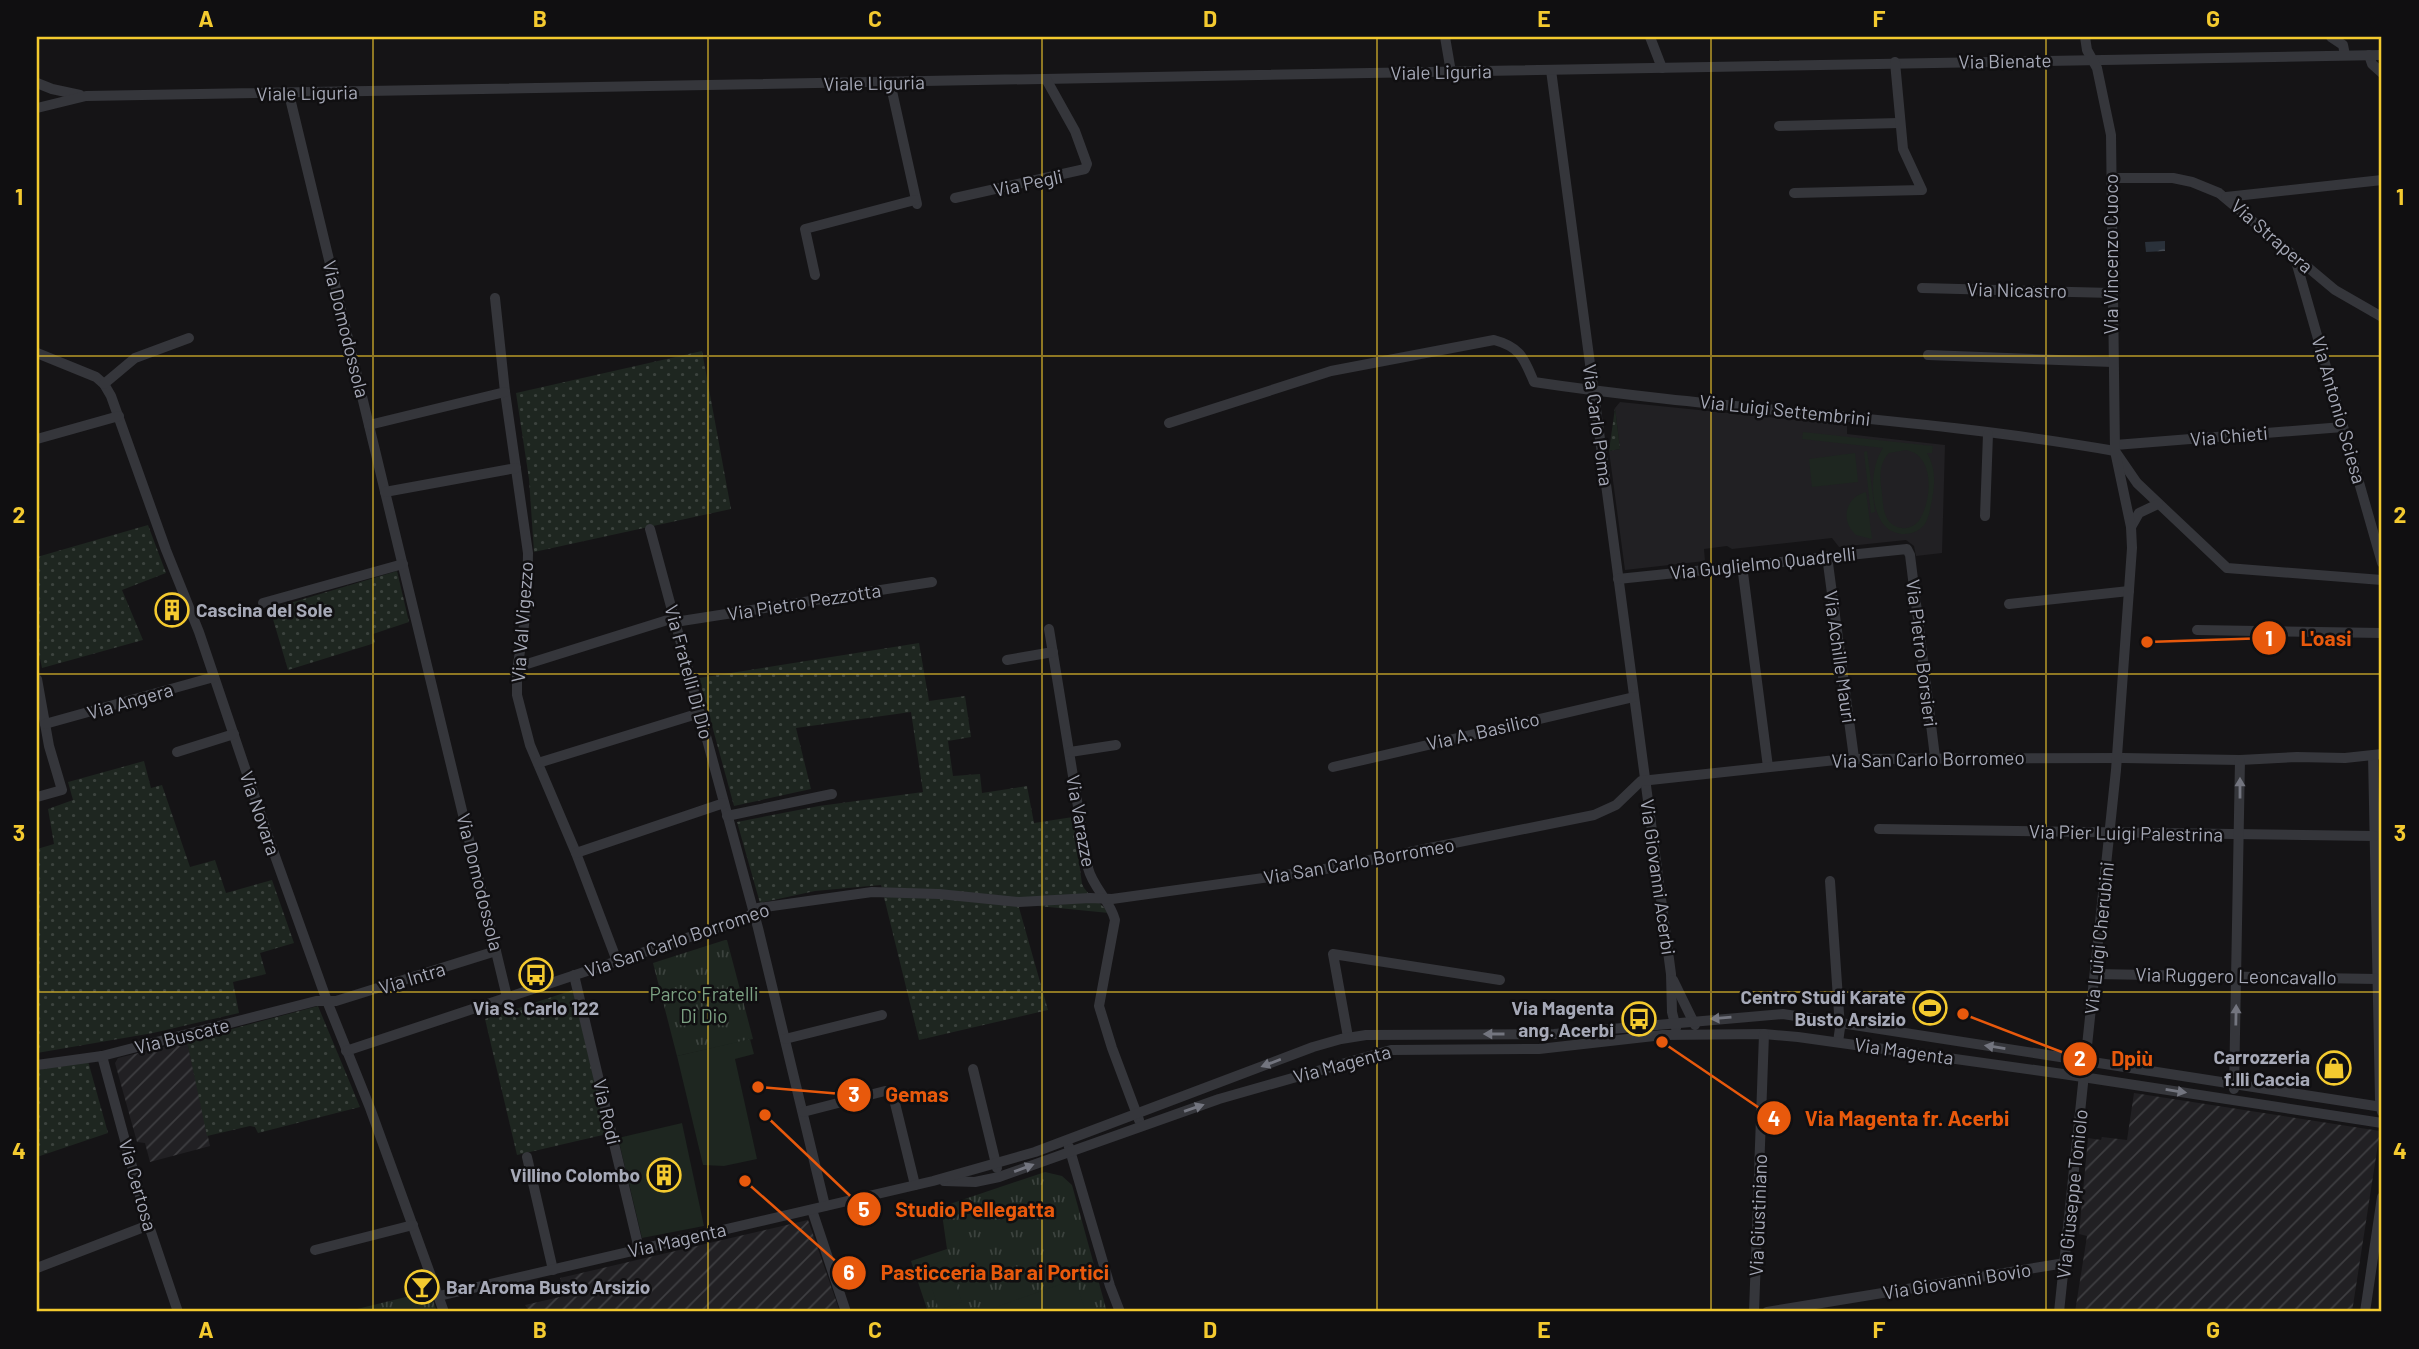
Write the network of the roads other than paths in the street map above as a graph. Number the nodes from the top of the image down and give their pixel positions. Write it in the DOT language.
graph roads {
  1 [pos="1446,37"];
  2 [pos="1650,37"];
  3 [pos="2085,37"];
  4 [pos="2331,37"];
  5 [pos="2345,55"];
  6 [pos="2368,55"];
  7 [pos="2382,55"];
  8 [pos="2093,60"];
  9 [pos="1895,62"];
  10 [pos="1662,68"];
  11 [pos="1551,70"];
  12 [pos="1451,72"];
  13 [pos="2382,73"];
  14 [pos="1046,79"];
  15 [pos="890,82"];
  16 [pos="37,83"];
  17 [pos="289,94"];
  18 [pos="86,96"];
  19 [pos="37,108"];
  20 [pos="1899,123"];
  21 [pos="1779,126"];
  22 [pos="2111,178"];
  23 [pos="2382,180"];
  24 [pos="1794,193"];
  25 [pos="2225,197"];
  26 [pos="955,198"];
  27 [pos="2295,258"];
  28 [pos="815,275"];
  29 [pos="1922,288"];
  30 [pos="2112,293"];
  31 [pos="495,298"];
  32 [pos="2382,317"];
  33 [pos="189,338"];
  34 [pos="37,353"];
  35 [pos="1928,355"];
  36 [pos="2112,362"];
  37 [pos="104,384"];
  38 [pos="1593,391"];
  39 [pos="505,392"];
  40 [pos="119,416"];
  41 [pos="1169,423"];
  42 [pos="369,425"];
  43 [pos="2343,427"];
  44 [pos="1988,433"];
  45 [pos="37,439"];
  46 [pos="2115,448"];
  47 [pos="516,468"];
  48 [pos="385,492"];
  49 [pos="2158,504"];
  50 [pos="1985,516"];
  51 [pos="2130,527"];
  52 [pos="650,529"];
  53 [pos="1907,549"];
  54 [pos="1827,556"];
  55 [pos="2382,562"];
  56 [pos="403,564"];
  57 [pos="1742,565"];
  58 [pos="1618,579"];
  59 [pos="2382,580"];
  60 [pos="932,582"];
  61 [pos="2129,591"];
  62 [pos="263,603"];
  63 [pos="2009,604"];
  64 [pos="675,620"];
  65 [pos="1049,629"];
  66 [pos="2197,630"];
  67 [pos="2382,633"];
  68 [pos="1053,652"];
  69 [pos="1007,660"];
  70 [pos="518,665"];
  71 [pos="214,677"];
  72 [pos="37,680"];
  73 [pos="1634,697"];
  74 [pos="700,713"];
  75 [pos="43,732"];
  76 [pos="234,734"];
  77 [pos="1116,745"];
  78 [pos="177,752"];
  79 [pos="1070,752"];
  80 [pos="2378,755"];
  81 [pos="1935,757"];
  82 [pos="1854,758"];
  83 [pos="2116,758"];
  84 [pos="2240,760"];
  85 [pos="538,763"];
  86 [pos="1333,767"];
  87 [pos="1768,767"];
  88 [pos="1645,780"];
  89 [pos="832,794"];
  90 [pos="37,797"];
  91 [pos="724,803"];
  92 [pos="727,816"];
  93 [pos="1879,829"];
  94 [pos="2110,833"];
  95 [pos="2239,835"];
  96 [pos="2374,836"];
  97 [pos="576,853"];
  98 [pos="1830,881"];
  99 [pos="1103,898"];
  100 [pos="753,913"];
  101 [pos="496,951"];
  102 [pos="617,961"];
  103 [pos="1671,974"];
  104 [pos="2095,974"];
  105 [pos="574,975"];
  106 [pos="2237,976"];
  107 [pos="2377,979"];
  108 [pos="1500,981"];
  109 [pos="507,997"];
  110 [pos="327,1001"];
  111 [pos="882,1015"];
  112 [pos="1693,1020"];
  113 [pos="1674,1022"];
  114 [pos="1839,1022"];
  115 [pos="1406,1033"];
  116 [pos="1764,1034"];
  117 [pos="1678,1035"];
  118 [pos="1693,1035"];
  119 [pos="1348,1037"];
  120 [pos="785,1039"];
  121 [pos="1838,1042"];
  122 [pos="1406,1048"];
  123 [pos="346,1051"];
  124 [pos="102,1056"];
  125 [pos="2086,1061"];
  126 [pos="37,1065"];
  127 [pos="973,1069"];
  128 [pos="2084,1077"];
  129 [pos="2235,1083"];
  130 [pos="2232,1099"];
  131 [pos="2382,1109"];
  132 [pos="803,1112"];
  133 [pos="1137,1115"];
  134 [pos="2382,1123"];
  135 [pos="1141,1126"];
  136 [pos="1068,1146"];
  137 [pos="527,1157"];
  138 [pos="996,1164"];
  139 [pos="999,1177"];
  140 [pos="933,1181"];
  141 [pos="915,1185"];
  142 [pos="2382,1198"];
  143 [pos="825,1206"];
  144 [pos="812,1210"];
  145 [pos="149,1224"];
  146 [pos="413,1225"];
  147 [pos="639,1249"];
  148 [pos="315,1250"];
  149 [pos="2065,1262"];
  150 [pos="37,1268"];
  151 [pos="553,1269"];
  152 [pos="439,1296"];
  153 [pos="178,1312"];
  154 [pos="444,1312"];
  155 [pos="846,1312"];
  156 [pos="1120,1312"];
  157 [pos="1754,1312"];
  158 [pos="1767,1312"];
  159 [pos="2059,1312"];
  160 [pos="2365,1312"];
  1 -- 12 [label="street"];
  2 -- 10 [label="street"];
  3 -- 8 [label="street, Via Vincenzo Cuoco"];
  4 -- 5 [label="street"];
  5 -- 6 [label="street, Via Bienate"];
  5 -- 8 [label="street, Via Bienate"];
  6 -- 7 [label="street, Via Bienate"];
  6 -- 13 [label="street"];
  8 -- 9 [label="street, Via Bienate"];
  8 -- 22 [label="street, Via Vincenzo Cuoco"];
  9 -- 10 [label="street, Via Bienate"];
  9 -- 20 [label="street"];
  10 -- 11 [label="street, Viale Liguria"];
  11 -- 12 [label="street, Viale Liguria"];
  11 -- 38 [label="street, Via Carlo Poma"];
  12 -- 14 [label="street, Viale Liguria"];
  14 -- 15 [label="street, Viale Liguria"];
  14 -- 26 [label="street, Via Pegli"];
  15 -- 17 [label="street, Viale Liguria"];
  15 -- 28 [label="street"];
  16 -- 18 [label="street, Viale Liguria"];
  17 -- 18 [label="street, Viale Liguria"];
  17 -- 42 [label="street, Via Domodossola"];
  18 -- 19 [label="street, Viale Liguria"];
  20 -- 21 [label="street"];
  20 -- 24 [label="street"];
  22 -- 25 [label="street, Via Strapera"];
  22 -- 30 [label="street, Via Vincenzo Cuoco"];
  23 -- 25 [label="street"];
  25 -- 27 [label="street, Via Strapera"];
  27 -- 32 [label="street, Via Strapera"];
  27 -- 43 [label="street, Via Antonio Sciesa"];
  29 -- 30 [label="street, Via Nicastro"];
  30 -- 36 [label="street, Via Vincenzo Cuoco"];
  31 -- 39 [label="street, Via Val Vigezzo"];
  33 -- 37 [label="street"];
  34 -- 37 [label="street"];
  35 -- 36 [label="street"];
  36 -- 46 [label="street, Via Vincenzo Cuoco"];
  37 -- 40 [label="street, Via Novara"];
  38 -- 41 [label="street, Via Luigi Settembrini"];
  38 -- 44 [label="street, Via Luigi Settembrini"];
  38 -- 58 [label="street, Via Carlo Poma"];
  39 -- 42 [label="street"];
  39 -- 47 [label="street, Via Val Vigezzo"];
  40 -- 45 [label="street"];
  40 -- 71 [label="street, Via Novara"];
  42 -- 48 [label="street, Via Domodossola"];
  43 -- 46 [label="street, Via Chieti"];
  43 -- 55 [label="street, Via Antonio Sciesa"];
  44 -- 46 [label="street, Via Luigi Settembrini"];
  44 -- 50 [label="street"];
  46 -- 49 [label="street"];
  46 -- 51 [label="street, Via Vincenzo Cuoco"];
  47 -- 48 [label="street"];
  47 -- 70 [label="street, Via Val Vigezzo"];
  48 -- 56 [label="street, Via Domodossola"];
  49 -- 51 [label="street"];
  49 -- 59 [label="street"];
  51 -- 61 [label="street, Via Vincenzo Cuoco"];
  52 -- 64 [label="street, Via Fratelli Di Dio"];
  53 -- 54 [label="street, Via Guglielmo Quadrelli"];
  53 -- 81 [label="street, Via Pietro Borsieri"];
  54 -- 57 [label="street, Via Guglielmo Quadrelli"];
  54 -- 82 [label="street, Via Achille Mauri"];
  56 -- 62 [label="street"];
  56 -- 101 [label="street, Via Domodossola"];
  57 -- 58 [label="street, Via Guglielmo Quadrelli"];
  57 -- 87 [label="street"];
  58 -- 73 [label="street, Via Carlo Poma"];
  60 -- 64 [label="street, Via Pietro Pezzotta"];
  61 -- 63 [label="street"];
  61 -- 83 [label="street, Via Luigi Cherubini"];
  64 -- 70 [label="street, Via Pietro Pezzotta"];
  64 -- 74 [label="street, Via Fratelli Di Dio"];
  65 -- 68 [label="street, Via Varazze"];
  66 -- 67 [label="street"];
  68 -- 69 [label="street"];
  68 -- 79 [label="street, Via Varazze"];
  70 -- 85 [label="street, Via Val Vigezzo"];
  71 -- 75 [label="street, Via Angera"];
  71 -- 76 [label="street, Via Novara"];
  72 -- 75 [label="street"];
  73 -- 86 [label="street, Via A. Basilico"];
  73 -- 88 [label="street, Via Carlo Poma"];
  74 -- 85 [label="street"];
  74 -- 91 [label="street, Via Fratelli Di Dio"];
  75 -- 90 [label="street"];
  76 -- 78 [label="street"];
  76 -- 110 [label="street, Via Novara"];
  77 -- 79 [label="street, Via Varazze"];
  79 -- 99 [label="street, Via Varazze"];
  80 -- 84 [label="street, Via San Carlo Borromeo"];
  80 -- 96 [label="street"];
  81 -- 82 [label="street, Via San Carlo Borromeo"];
  81 -- 83 [label="street, Via San Carlo Borromeo"];
  82 -- 87 [label="street, Via San Carlo Borromeo"];
  83 -- 84 [label="street, Via San Carlo Borromeo"];
  83 -- 94 [label="street, Via Luigi Cherubini"];
  95 -- 84 [label="street, one-way"];
  85 -- 97 [label="street, Via Val Vigezzo"];
  87 -- 88 [label="street, Via San Carlo Borromeo"];
  88 -- 99 [label="street, Via San Carlo Borromeo"];
  88 -- 103 [label="street, Via Giovanni Acerbi"];
  89 -- 92 [label="street"];
  91 -- 92 [label="street, Via Fratelli Di Dio"];
  91 -- 97 [label="street"];
  92 -- 100 [label="street, Via Fratelli Di Dio"];
  93 -- 94 [label="street, Via Pier Luigi Palestrina"];
  94 -- 95 [label="street, Via Pier Luigi Palestrina"];
  94 -- 104 [label="street, Via Luigi Cherubini"];
  95 -- 96 [label="street, Via Pier Luigi Palestrina"];
  95 -- 106 [label="street"];
  96 -- 107 [label="street"];
  97 -- 102 [label="street, Via Val Vigezzo"];
  98 -- 114 [label="street"];
  99 -- 100 [label="street, Via San Carlo Borromeo"];
  99 -- 133 [label="street, Via Varazze"];
  100 -- 102 [label="street, Via San Carlo Borromeo"];
  100 -- 120 [label="street, Via Fratelli Di Dio"];
  101 -- 109 [label="street, Via Domodossola"];
  101 -- 110 [label="street, Via Intra"];
  102 -- 105 [label="street, Via San Carlo Borromeo"];
  103 -- 112 [label="street"];
  103 -- 113 [label="street"];
  104 -- 106 [label="street, Via Ruggero Leoncavallo"];
  104 -- 125 [label="street, Via Luigi Cherubini"];
  105 -- 109 [label="street, Via San Carlo Borromeo"];
  105 -- 147 [label="street, Via Rodi"];
  106 -- 107 [label="street, Via Ruggero Leoncavallo"];
  129 -- 106 [label="street, one-way"];
  107 -- 131 [label="street"];
  108 -- 119 [label="street, Via Magenta"];
  109 -- 123 [label="street, Via San Carlo Borromeo"];
  110 -- 123 [label="street, Via Novara"];
  110 -- 124 [label="street, Via Buscate"];
  111 -- 120 [label="street"];
  112 -- 113 [label="street, Via Magenta"];
  114 -- 112 [label="street, Via Magenta, one-way"];
  112 -- 118 [label="street"];
  113 -- 115 [label="street, Via Magenta, one-way"];
  113 -- 117 [label="street"];
  114 -- 121 [label="street"];
  125 -- 114 [label="street, Via Magenta, one-way"];
  115 -- 119 [label="street, Via Magenta"];
  115 -- 122 [label="street"];
  116 -- 118 [label="street, Via Magenta"];
  116 -- 121 [label="street, Via Magenta"];
  116 -- 157 [label="street, Via Giustiniano"];
  117 -- 118 [label="street, Via Magenta"];
  117 -- 122 [label="street, Via Magenta"];
  119 -- 133 [label="street, Via Magenta, one-way"];
  120 -- 132 [label="street, Via Fratelli Di Dio"];
  121 -- 128 [label="street, Via Magenta"];
  135 -- 122 [label="street, Via Magenta, one-way"];
  123 -- 146 [label="street, Via Novara"];
  124 -- 126 [label="street, Via Buscate"];
  124 -- 145 [label="street, Via Certosa"];
  125 -- 128 [label="street, Via Luigi Cherubini"];
  125 -- 129 [label="street, Via Magenta"];
  127 -- 138 [label="street"];
  128 -- 130 [label="street, Via Magenta, one-way"];
  128 -- 149 [label="street, Via Giuseppe Toniolo"];
  129 -- 130 [label="street"];
  129 -- 131 [label="street, Via Magenta"];
  130 -- 134 [label="street, Via Magenta"];
  132 -- 141 [label="street"];
  132 -- 143 [label="street, Via Fratelli Di Dio"];
  133 -- 135 [label="street"];
  133 -- 136 [label="street, Via Magenta"];
  135 -- 136 [label="street, Via Magenta"];
  136 -- 138 [label="street, Via Magenta"];
  139 -- 136 [label="street, Via Magenta, one-way"];
  136 -- 156 [label="street"];
  137 -- 151 [label="street"];
  138 -- 139 [label="street"];
  138 -- 140 [label="street, Via Magenta"];
  139 -- 140 [label="street, Via Magenta"];
  140 -- 141 [label="street, Via Magenta"];
  141 -- 143 [label="street, Via Magenta"];
  142 -- 160 [label="street"];
  143 -- 144 [label="street, Via Magenta"];
  144 -- 147 [label="street, Via Magenta"];
  144 -- 155 [label="street"];
  145 -- 150 [label="street"];
  145 -- 153 [label="street, Via Certosa"];
  146 -- 148 [label="street"];
  146 -- 152 [label="street, Via Novara"];
  147 -- 151 [label="street, Via Magenta"];
  149 -- 158 [label="street, Via Giovanni Bovio"];
  149 -- 159 [label="street, Via Giuseppe Toniolo"];
  151 -- 152 [label="street, Via Magenta"];
  152 -- 154 [label="street, Via Novara"];
}
